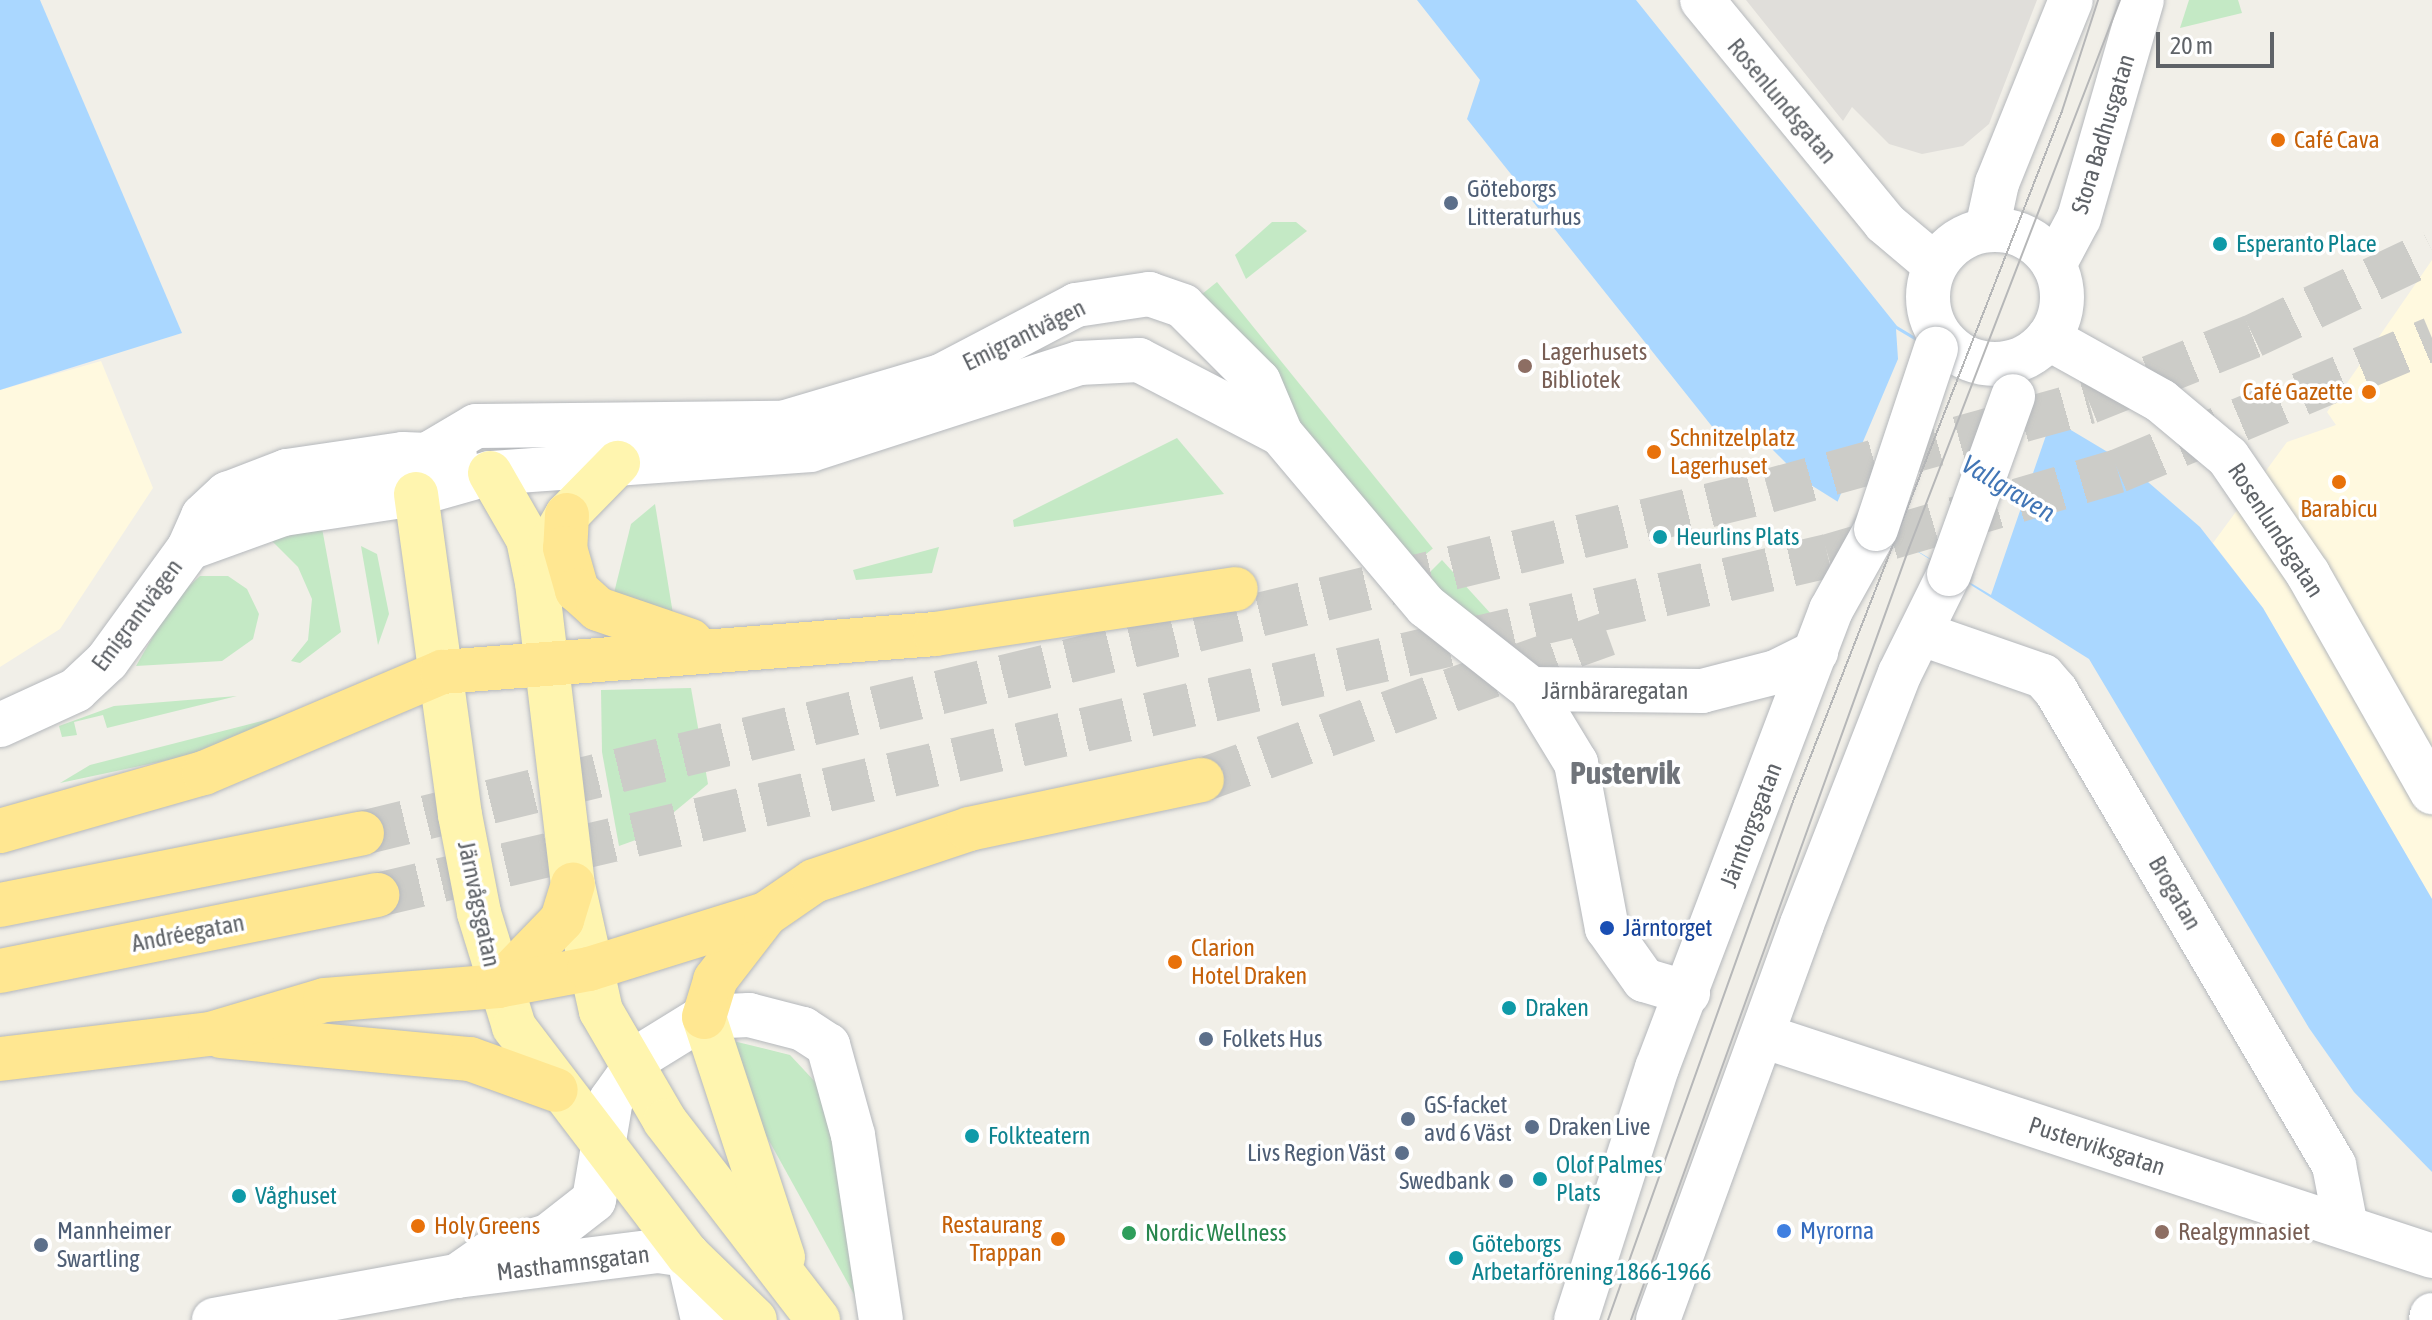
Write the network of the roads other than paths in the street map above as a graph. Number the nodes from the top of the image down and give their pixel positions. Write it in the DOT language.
graph roads {
  1 [pos="1702,0"];
  2 [pos="2071,0"];
  3 [pos="2142,0"];
  4 [pos="1987,229"];
  5 [pos="1935,265"];
  6 [pos="2054,265"];
  7 [pos="1938,343"];
  8 [pos="2029,363"];
  9 [pos="1281,434"];
  10 [pos="417,453"];
  11 [pos="618,463"];
  12 [pos="490,473"];
  13 [pos="416,494"];
  14 [pos="567,515"];
  15 [pos="189,548"];
  16 [pos="537,583"];
  17 [pos="1236,589"];
  18 [pos="1925,635"];
  19 [pos="701,651"];
  20 [pos="1816,652"];
  21 [pos="542,663"];
  22 [pos="442,672"];
  23 [pos="1531,689"];
  24 [pos="0,725"];
  25 [pos="1202,780"];
  26 [pos="2432,792"];
  27 [pos="0,831"];
  28 [pos="362,833"];
  29 [pos="573,885"];
  30 [pos="377,895"];
  31 [pos="0,905"];
  32 [pos="766,914"];
  33 [pos="589,969"];
  34 [pos="0,971"];
  35 [pos="498,986"];
  36 [pos="1688,993"];
  37 [pos="704,1017"];
  38 [pos="210,1034"];
  39 [pos="1763,1036"];
  40 [pos="0,1059"];
  41 [pos="629,1070"];
  42 [pos="556,1090"];
  43 [pos="601,1144"];
  44 [pos="2346,1227"];
  45 [pos="2432,1256"];
  46 [pos="457,1276"];
  47 [pos="701,1285"];
  48 [pos="806,1306"];
  49 [pos="214,1320"];
  50 [pos="728,1320"];
  51 [pos="755,1320"];
  52 [pos="881,1320"];
  53 [pos="1576,1320"];
  54 [pos="1658,1320"];
  1 -- 5 [label="street, Rosenlundsgatan"];
  2 -- 4 [label="street"];
  3 -- 6 [label="street, Stora Badhusgatan"];
  4 -- 5 [label="street"];
  4 -- 6 [label="street"];
  5 -- 7 [label="street"];
  6 -- 8 [label="street"];
  7 -- 8 [label="street"];
  7 -- 20 [label="street, Järntorgsgatan, bridge"];
  8 -- 18 [label="street, bridge"];
  8 -- 26 [label="street, Rosenlundsgatan"];
  9 -- 10 [label="street, Emigrantvägen"];
  9 -- 11 [label="street, Emigrantvägen"];
  9 -- 23 [label="street"];
  10 -- 12 [label="street"];
  10 -- 13 [label="street"];
  10 -- 15 [label="street, Emigrantvägen"];
  11 -- 12 [label="street, Emigrantvägen"];
  11 -- 14 [label="main road"];
  12 -- 13 [label="street, Emigrantvägen"];
  12 -- 16 [label="main road"];
  13 -- 15 [label="street, Emigrantvägen"];
  13 -- 22 [label="main road, Järnvågsgatan"];
  14 -- 16 [label="main road"];
  14 -- 19 [label="highway"];
  15 -- 24 [label="street, Emigrantvägen"];
  16 -- 21 [label="main road"];
  17 -- 19 [label="highway"];
  18 -- 39 [label="street"];
  18 -- 44 [label="street, Brogatan"];
  19 -- 21 [label="highway"];
  20 -- 23 [label="street, Järnbäraregatan"];
  20 -- 36 [label="street, Järntorgsgatan"];
  21 -- 22 [label="highway"];
  21 -- 29 [label="main road"];
  22 -- 27 [label="highway"];
  22 -- 35 [label="main road, Järnvågsgatan"];
  23 -- 36 [label="street, Järnbäraregatan"];
  25 -- 32 [label="highway"];
  28 -- 31 [label="highway"];
  29 -- 33 [label="main road"];
  29 -- 35 [label="highway"];
  30 -- 34 [label="highway, Andréegatan"];
  32 -- 33 [label="highway"];
  32 -- 37 [label="highway"];
  33 -- 35 [label="highway"];
  33 -- 41 [label="main road"];
  35 -- 38 [label="highway"];
  35 -- 42 [label="main road, Järnvågsgatan"];
  36 -- 53 [label="street, Järntorgsgatan"];
  37 -- 41 [label="street, Masthamnsgatan"];
  37 -- 48 [label="main road"];
  37 -- 52 [label="street"];
  38 -- 40 [label="highway"];
  38 -- 42 [label="highway"];
  39 -- 44 [label="street, Pusterviksgatan"];
  39 -- 54 [label="street"];
  41 -- 43 [label="street, Masthamnsgatan"];
  41 -- 48 [label="main road"];
  42 -- 43 [label="main road, Järnvågsgatan"];
  43 -- 46 [label="street, Masthamnsgatan"];
  43 -- 47 [label="main road, Järnvågsgatan"];
  44 -- 45 [label="street, Pusterviksgatan"];
  46 -- 47 [label="street, Masthamnsgatan"];
  46 -- 49 [label="street, Masthamnsgatan"];
  47 -- 50 [label="street, Järnvågsgatan"];
  47 -- 51 [label="main road"];
}
